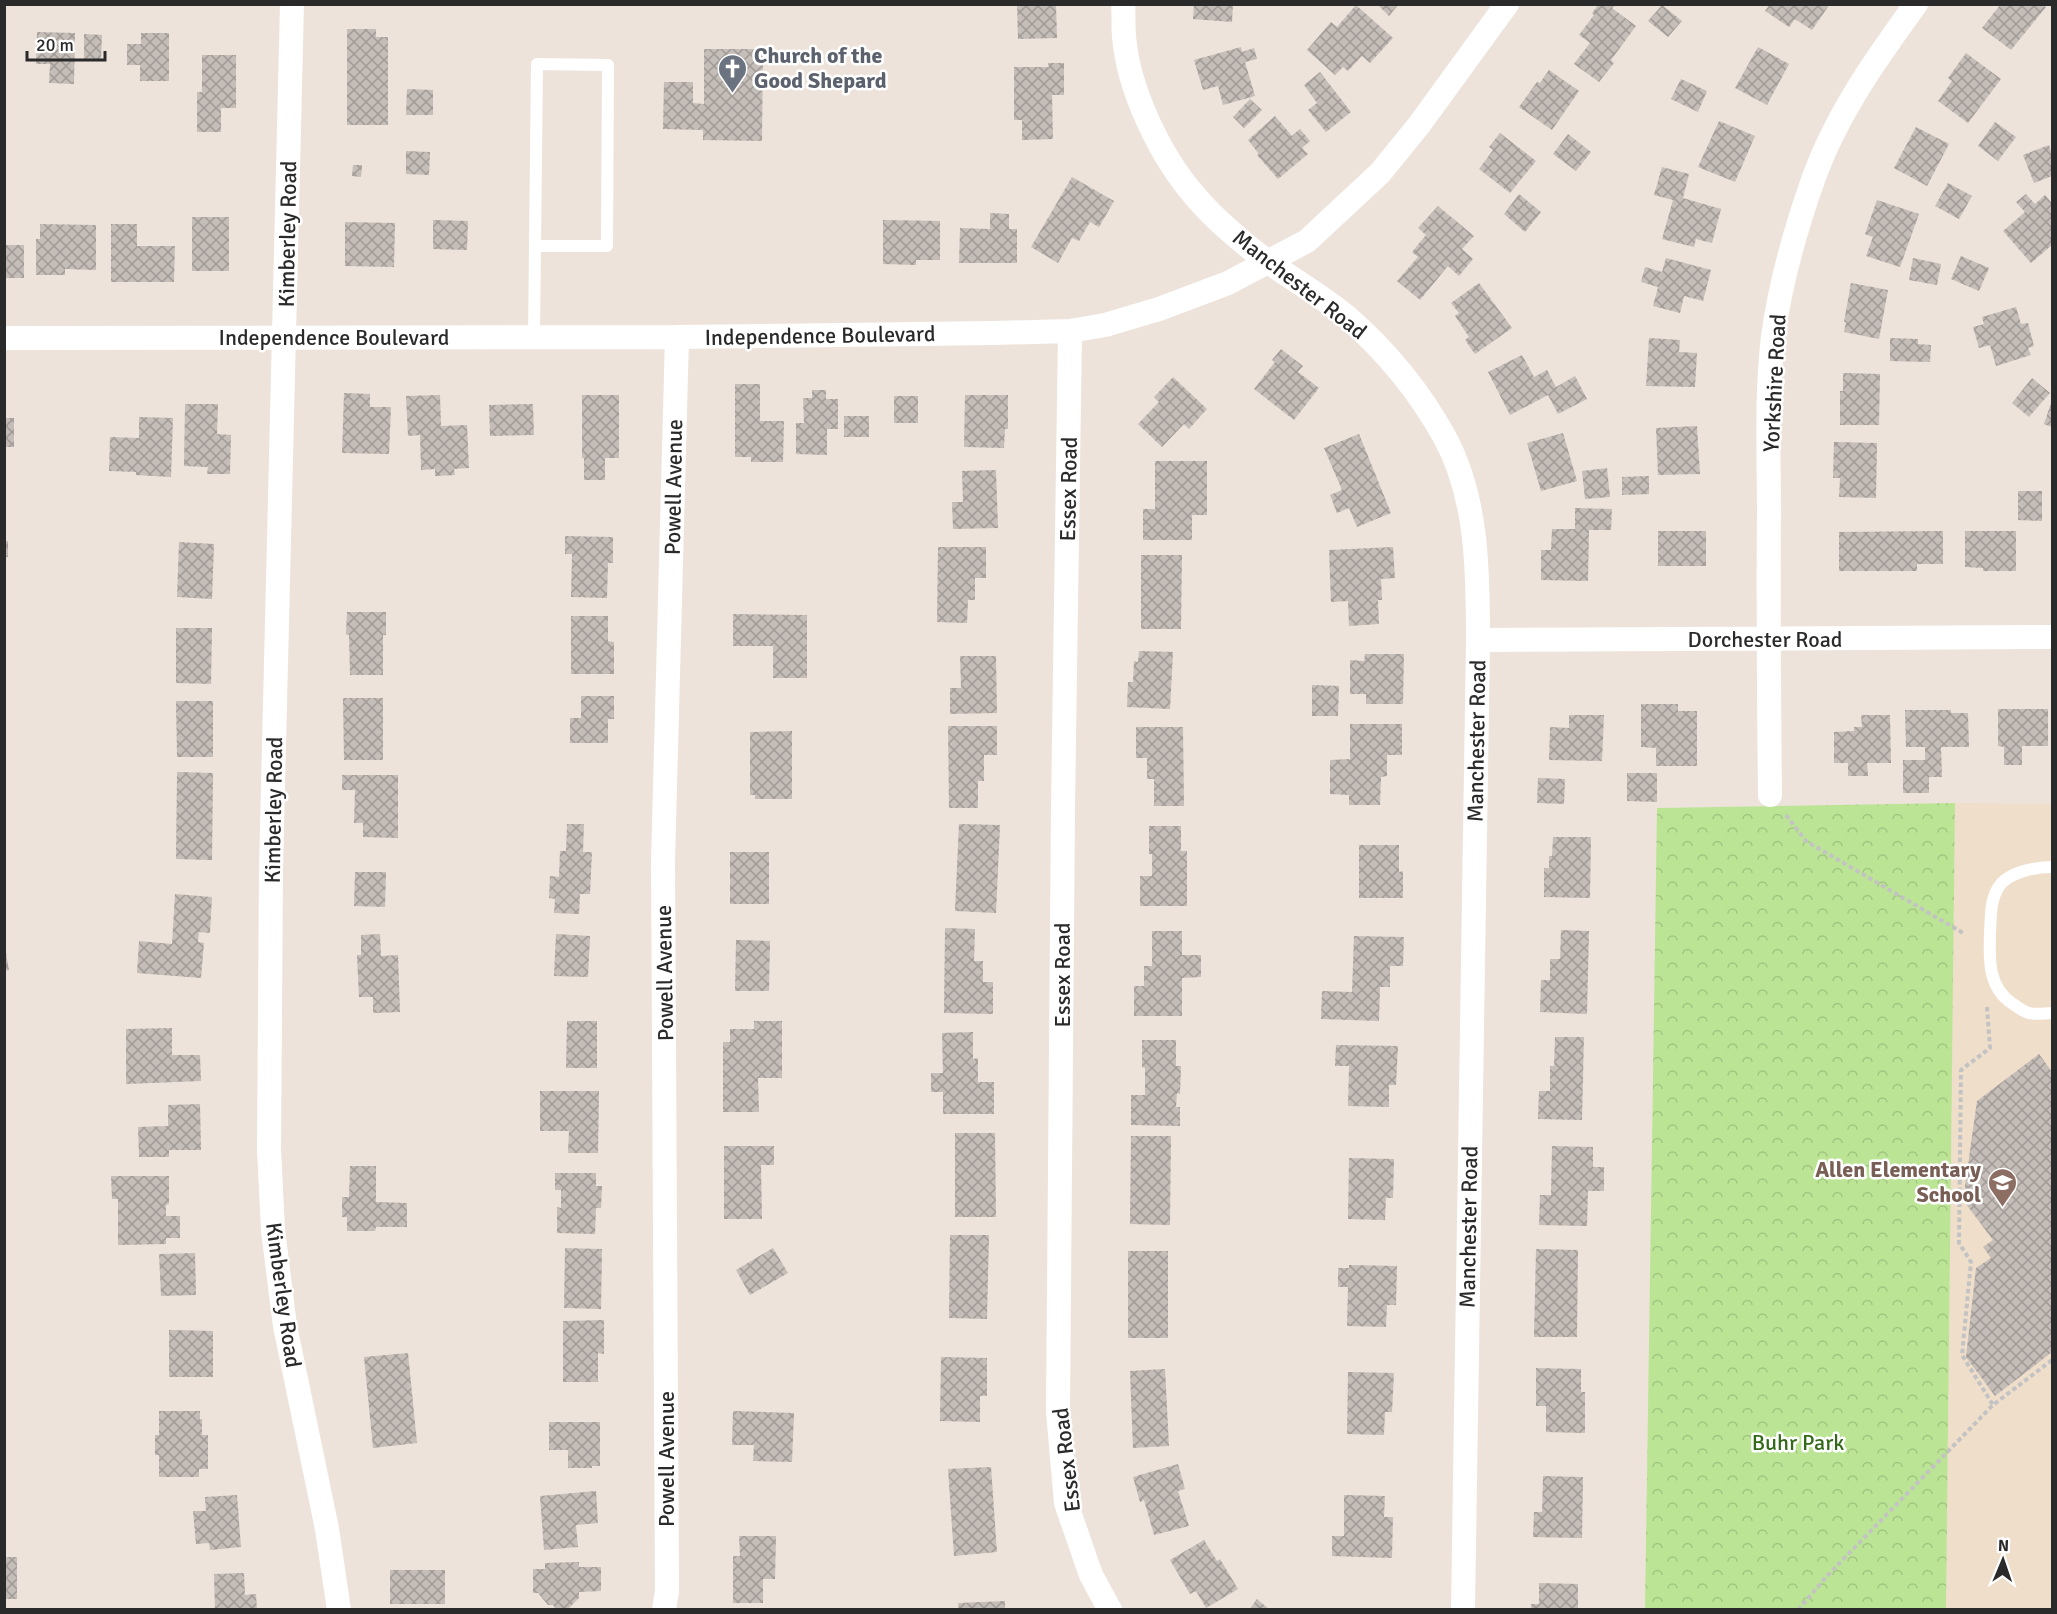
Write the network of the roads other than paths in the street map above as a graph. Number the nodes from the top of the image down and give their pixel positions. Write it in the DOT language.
graph roads {
  1 [pos="292,4"];
  2 [pos="1124,4"];
  3 [pos="1507,4"];
  4 [pos="1916,4"];
  5 [pos="535,246"];
  6 [pos="1270,262"];
  7 [pos="1070,331"];
  8 [pos="285,337"];
  9 [pos="534,337"];
  10 [pos="677,337"];
  11 [pos="4,338"];
  12 [pos="2052,637"];
  13 [pos="1768,639"];
  14 [pos="1478,640"];
  15 [pos="1770,795"];
  16 [pos="2052,867"];
  17 [pos="2052,1013"];
  18 [pos="339,1610"];
  19 [pos="664,1610"];
  20 [pos="1110,1610"];
  21 [pos="1462,1610"];
  1 -- 8 [label="street, Kimberley Road"];
  2 -- 6 [label="street, Manchester Road"];
  3 -- 6 [label="street, Independence Boulevard"];
  4 -- 13 [label="street, Yorkshire Road"];
  5 -- 5 [label="lane"];
  5 -- 9 [label="lane"];
  6 -- 7 [label="street, Independence Boulevard"];
  6 -- 14 [label="street, Manchester Road"];
  7 -- 10 [label="street, Independence Boulevard"];
  7 -- 20 [label="street, Essex Road"];
  8 -- 9 [label="street, Independence Boulevard"];
  8 -- 11 [label="street, Independence Boulevard"];
  8 -- 18 [label="street, Kimberley Road"];
  9 -- 10 [label="street, Independence Boulevard"];
  10 -- 19 [label="street, Powell Avenue"];
  12 -- 13 [label="street, Dorchester Road"];
  13 -- 14 [label="street, Dorchester Road"];
  13 -- 15 [label="street, Yorkshire Road"];
  14 -- 21 [label="street, Manchester Road"];
  16 -- 17 [label="lane"];
}
